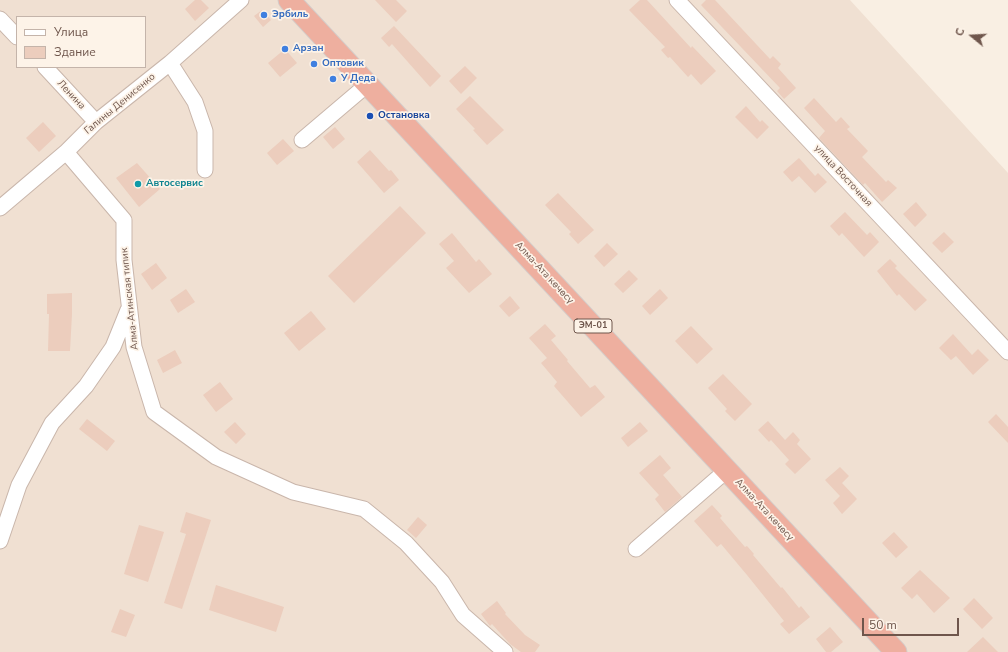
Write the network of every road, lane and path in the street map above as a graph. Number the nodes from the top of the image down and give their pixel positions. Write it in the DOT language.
graph roads {
  1 [pos="241,0"];
  2 [pos="289,0"];
  3 [pos="677,0"];
  4 [pos="0,19"];
  5 [pos="16,36"];
  6 [pos="170,63"];
  7 [pos="46,68"];
  8 [pos="368,84"];
  9 [pos="96,122"];
  10 [pos="302,140"];
  11 [pos="66,152"];
  12 [pos="205,170"];
  13 [pos="0,208"];
  14 [pos="129,307"];
  15 [pos="1008,352"];
  16 [pos="727,470"];
  17 [pos="0,541"];
  18 [pos="636,549"];
  19 [pos="505,652"];
  20 [pos="896,652"];
  1 -- 6 [label="street, Галины Денисенко"];
  2 -- 8 [label="highway, Алма-Ата көчөсү / ЭМ-01"];
  3 -- 15 [label="street, улица Восточная"];
  4 -- 5 [label="street"];
  6 -- 9 [label="street, Галины Денисенко"];
  6 -- 12 [label="street"];
  7 -- 9 [label="street, Ленина"];
  8 -- 10 [label="street"];
  8 -- 16 [label="highway, Алма-Ата көчөсү / ЭМ-01"];
  9 -- 11 [label="street, Галины Денисенко"];
  11 -- 13 [label="street, Галины Денисенко"];
  11 -- 14 [label="street, Алма-Атинская типик"];
  14 -- 17 [label="street"];
  14 -- 19 [label="street, Алма-Атинская типик"];
  16 -- 18 [label="street"];
  16 -- 20 [label="highway, Алма-Ата көчөсү / ЭМ-01"];
}
